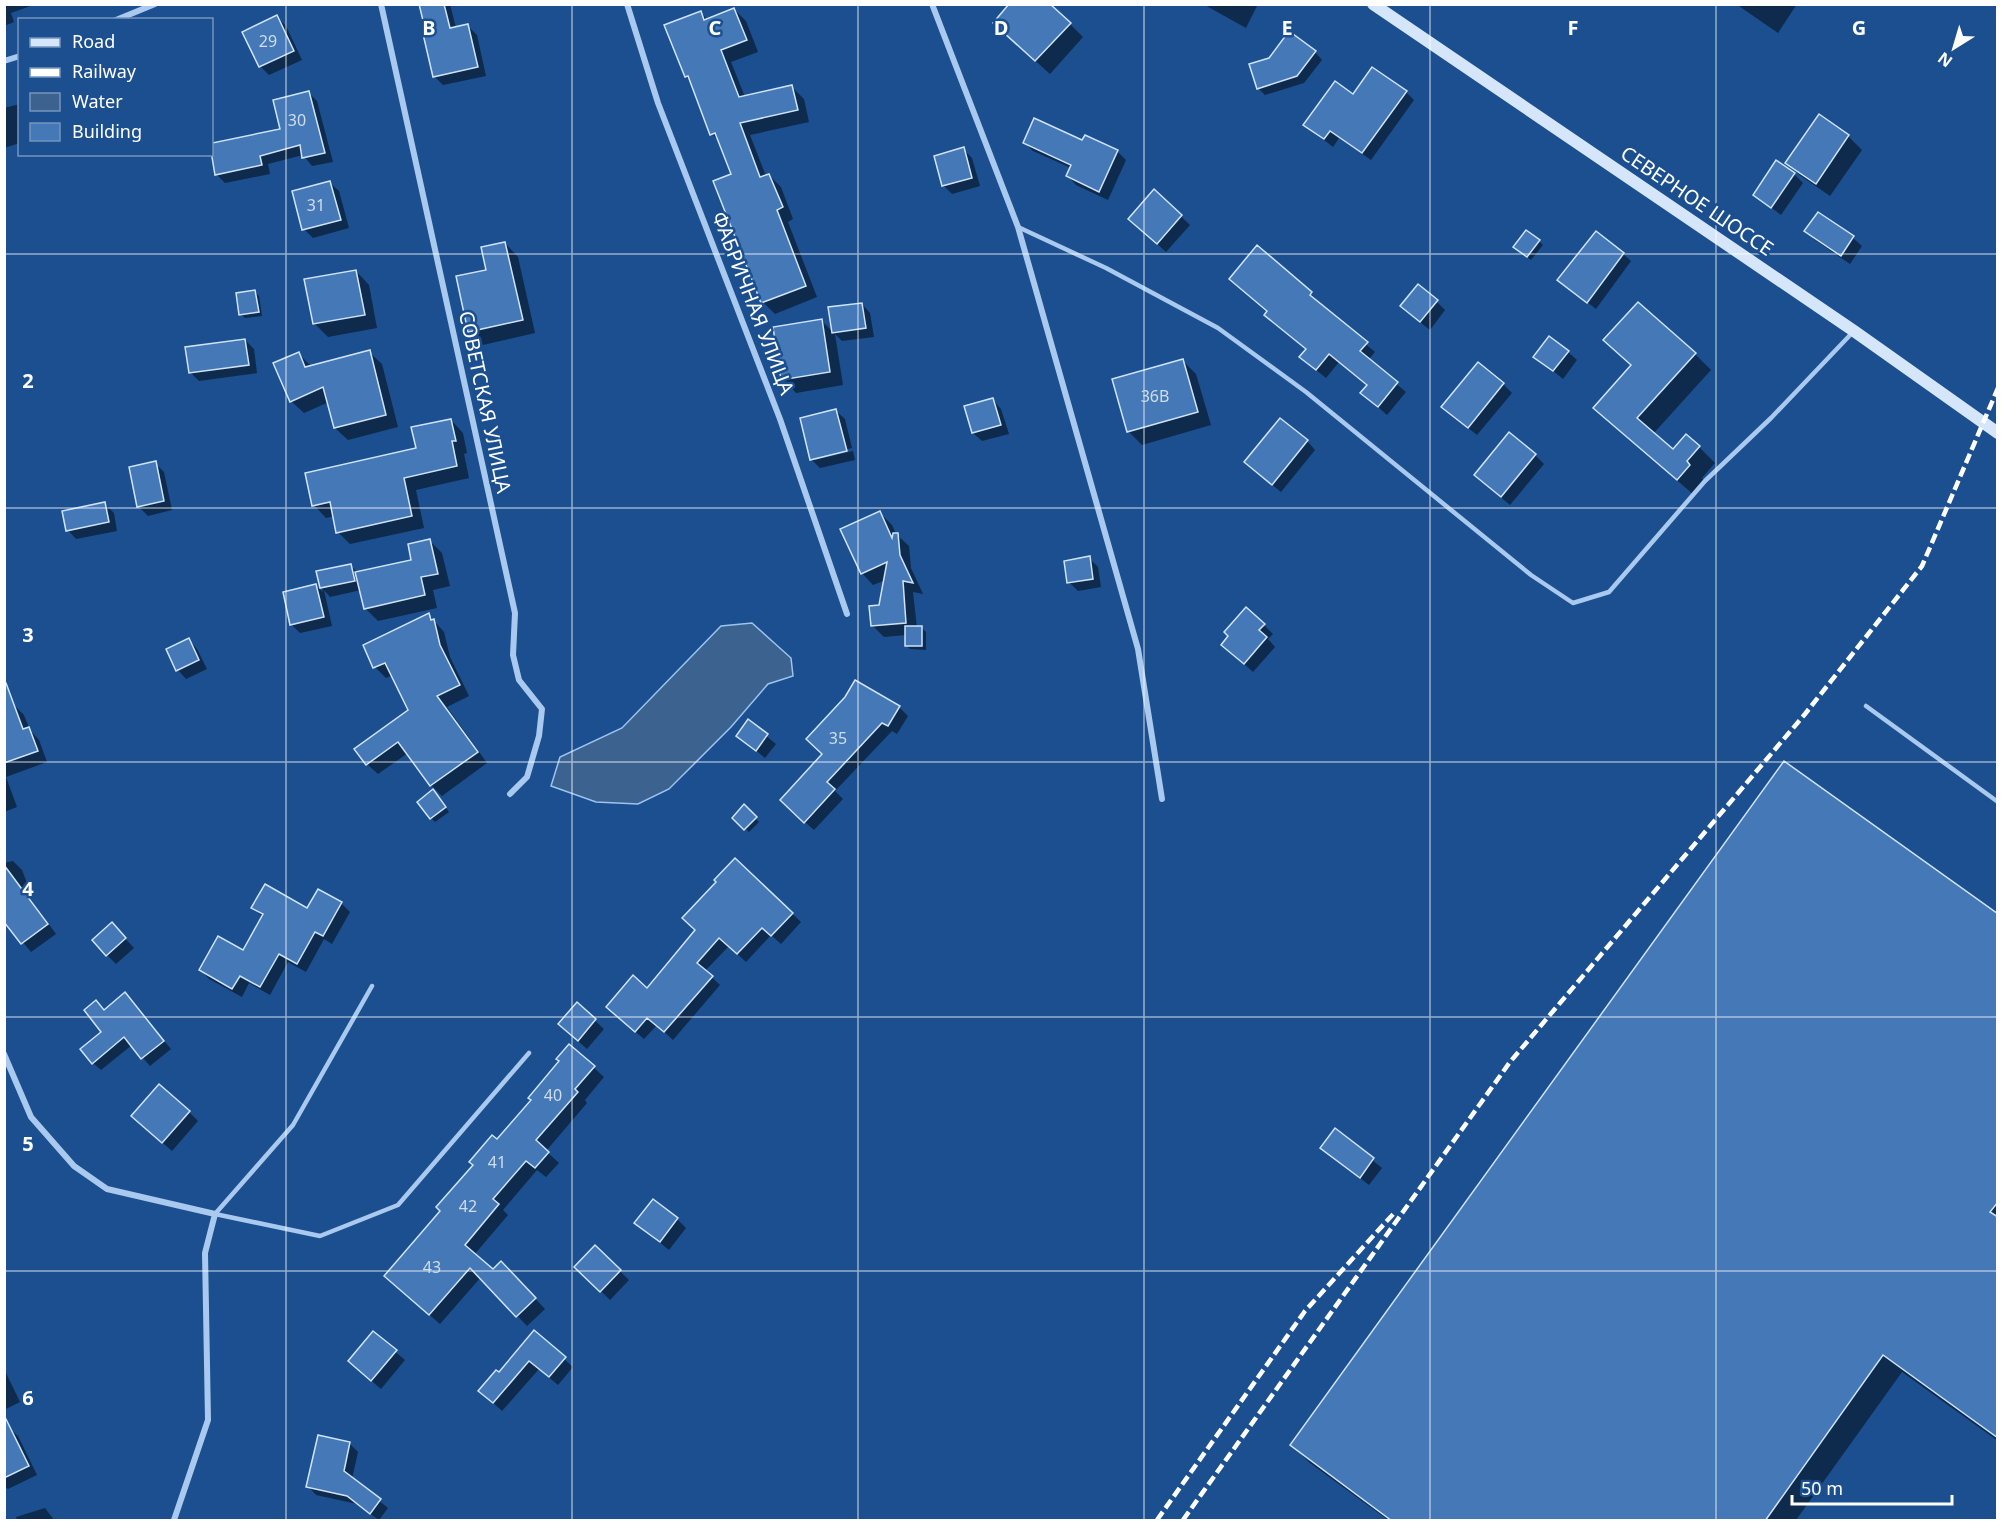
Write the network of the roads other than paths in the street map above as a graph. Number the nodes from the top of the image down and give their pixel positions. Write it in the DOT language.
graph roads {
  1 [pos="155,4"];
  2 [pos="381,4"];
  3 [pos="627,4"];
  4 [pos="932,4"];
  5 [pos="1373,4"];
  6 [pos="121,18"];
  7 [pos="1018,227"];
  8 [pos="1854,331"];
  9 [pos="1998,433"];
  10 [pos="847,614"];
  11 [pos="1866,706"];
  12 [pos="510,794"];
  13 [pos="1162,799"];
  14 [pos="1998,802"];
  15 [pos="372,986"];
  16 [pos="529,1053"];
  17 [pos="4,1054"];
  18 [pos="215,1214"];
  19 [pos="174,1521"];
  1 -- 6 [label="street"];
  2 -- 12 [label="street, СОВЕТСКАЯ УЛИЦА"];
  3 -- 10 [label="street, ФАБРИЧНАЯ УЛИЦА"];
  4 -- 7 [label="street"];
  5 -- 8 [label="main road, СЕВЕРНОЕ ШОССЕ"];
  7 -- 8 [label="lane"];
  7 -- 13 [label="street"];
  8 -- 9 [label="main road, СЕВЕРНОЕ ШОССЕ"];
  11 -- 14 [label="lane"];
  15 -- 18 [label="lane"];
  16 -- 18 [label="lane"];
  17 -- 18 [label="street"];
  18 -- 19 [label="street"];
}
